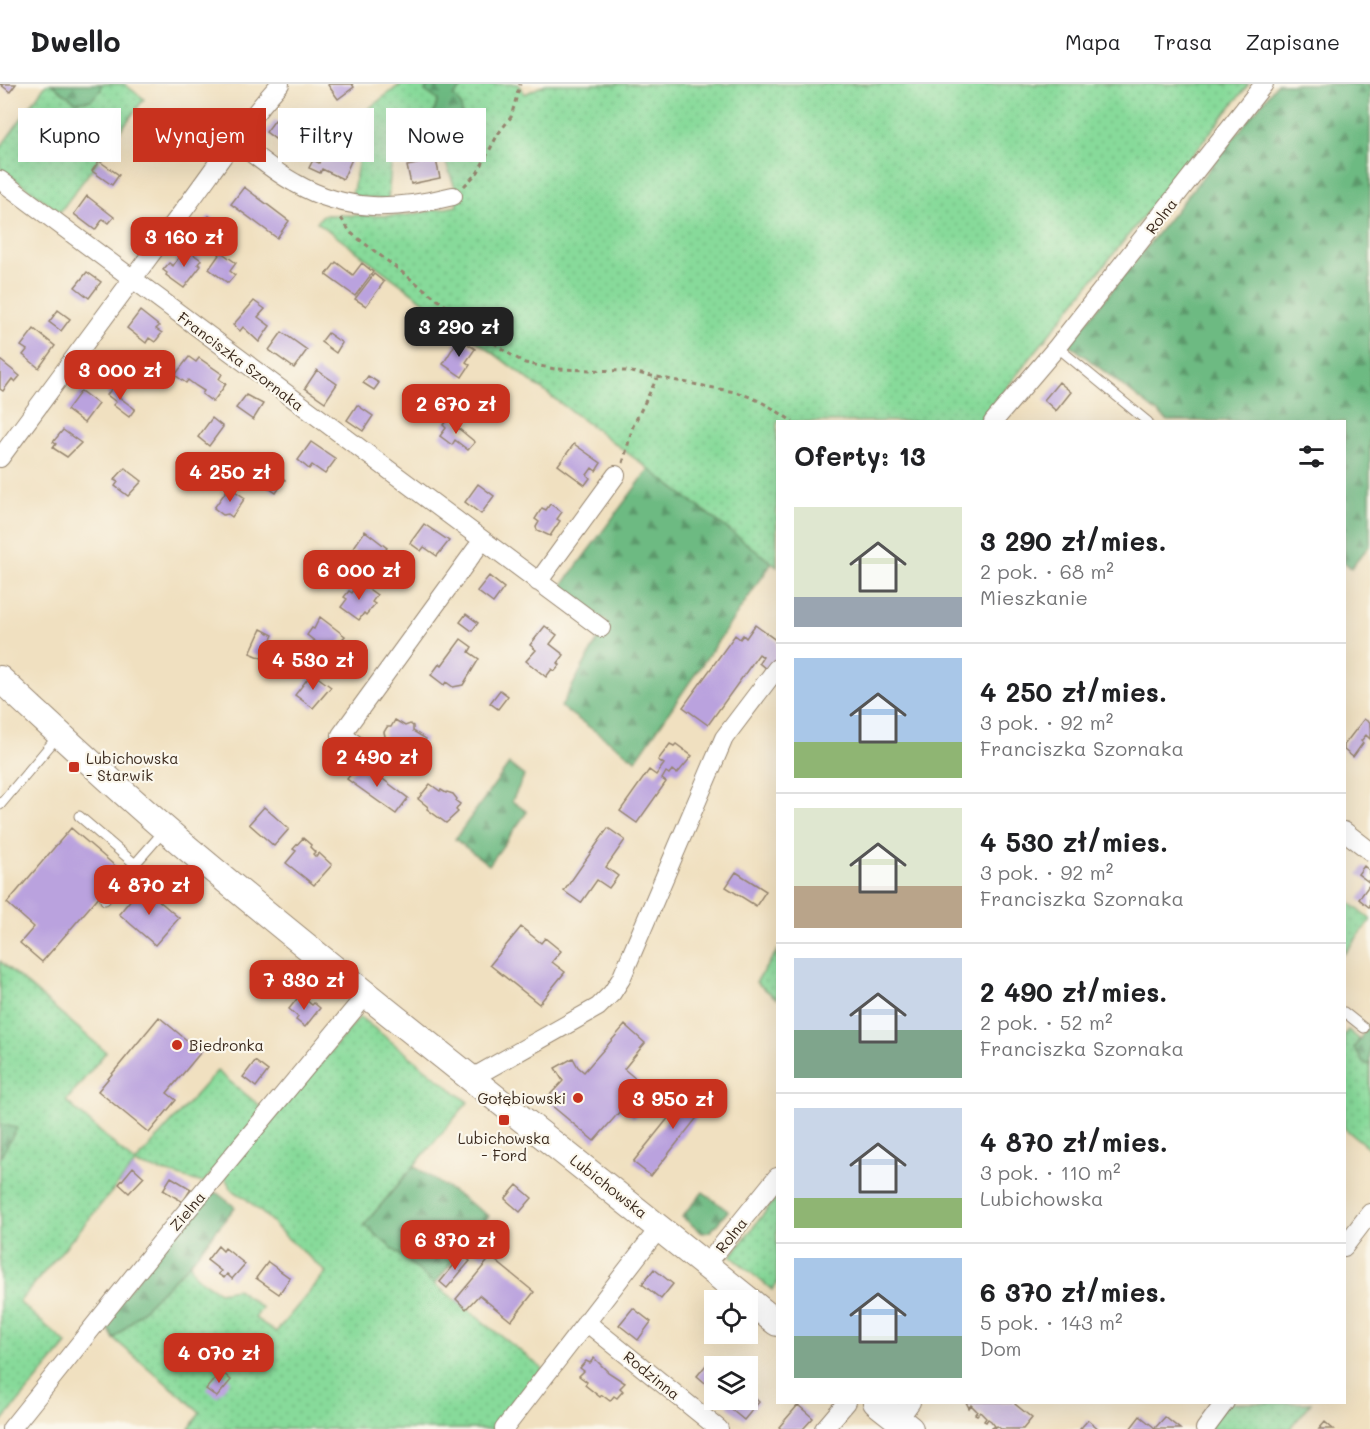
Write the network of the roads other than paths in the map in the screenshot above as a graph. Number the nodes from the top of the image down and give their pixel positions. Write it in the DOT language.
graph roads {
  1 [pos="280,84"];
  2 [pos="1264,84"];
  3 [pos="258,108"];
  4 [pos="218,162"];
  5 [pos="265,162"];
  6 [pos="0,180"];
  7 [pos="453,196"];
  8 [pos="133,279"];
  9 [pos="1057,347"];
  10 [pos="995,420"];
  11 [pos="1146,420"];
  12 [pos="0,458"];
  13 [pos="616,475"];
  14 [pos="482,541"];
  15 [pos="538,582"];
  16 [pos="601,628"];
  17 [pos="776,669"];
  18 [pos="0,679"];
  19 [pos="60,734"];
  20 [pos="355,744"];
  21 [pos="0,805"];
  22 [pos="79,816"];
  23 [pos="166,829"];
  24 [pos="1347,839"];
  25 [pos="1370,851"];
  26 [pos="135,864"];
  27 [pos="105,900"];
  28 [pos="366,995"];
  29 [pos="1346,1014"];
  30 [pos="1364,1028"];
  31 [pos="472,1078"];
  32 [pos="776,1178"];
  33 [pos="1370,1213"];
  34 [pos="660,1227"];
  35 [pos="1346,1244"];
  36 [pos="706,1265"];
  37 [pos="586,1322"];
  38 [pos="776,1322"];
  39 [pos="845,1404"];
  40 [pos="880,1404"];
  41 [pos="1224,1404"];
  42 [pos="906,1417"];
  43 [pos="697,1422"];
  44 [pos="10,1429"];
  45 [pos="504,1429"];
  46 [pos="719,1429"];
  47 [pos="824,1429"];
  48 [pos="1205,1429"];
  1 -- 3 [label="street"];
  2 -- 9 [label="street, Rolna"];
  4 -- 8 [label="street"];
  5 -- 7 [label="street"];
  6 -- 8 [label="street, Franciszka Szornaka"];
  8 -- 12 [label="street"];
  8 -- 14 [label="street, Franciszka Szornaka"];
  9 -- 10 [label="street, Rolna"];
  9 -- 11 [label="lane"];
  13 -- 15 [label="street"];
  14 -- 15 [label="street, Franciszka Szornaka"];
  14 -- 20 [label="street"];
  15 -- 16 [label="street, Franciszka Szornaka"];
  17 -- 31 [label="street"];
  18 -- 19 [label="street, Lubichowska"];
  19 -- 21 [label="lane"];
  19 -- 23 [label="street, Lubichowska"];
  22 -- 26 [label="lane"];
  23 -- 26 [label="lane"];
  23 -- 28 [label="street, Lubichowska"];
  24 -- 25 [label="street"];
  26 -- 27 [label="lane"];
  28 -- 31 [label="street, Lubichowska"];
  28 -- 44 [label="street, Zielna"];
  29 -- 30 [label="lane"];
  31 -- 34 [label="street, Lubichowska"];
  32 -- 36 [label="street, Rolna"];
  33 -- 35 [label="street"];
  34 -- 36 [label="street, Lubichowska"];
  34 -- 37 [label="street"];
  36 -- 38 [label="street, Lubichowska"];
  37 -- 43 [label="street, Rodzinna"];
  37 -- 45 [label="street"];
  39 -- 47 [label="street"];
  40 -- 42 [label="street"];
  41 -- 48 [label="street"];
  43 -- 46 [label="street, Rodzinna"];
}
